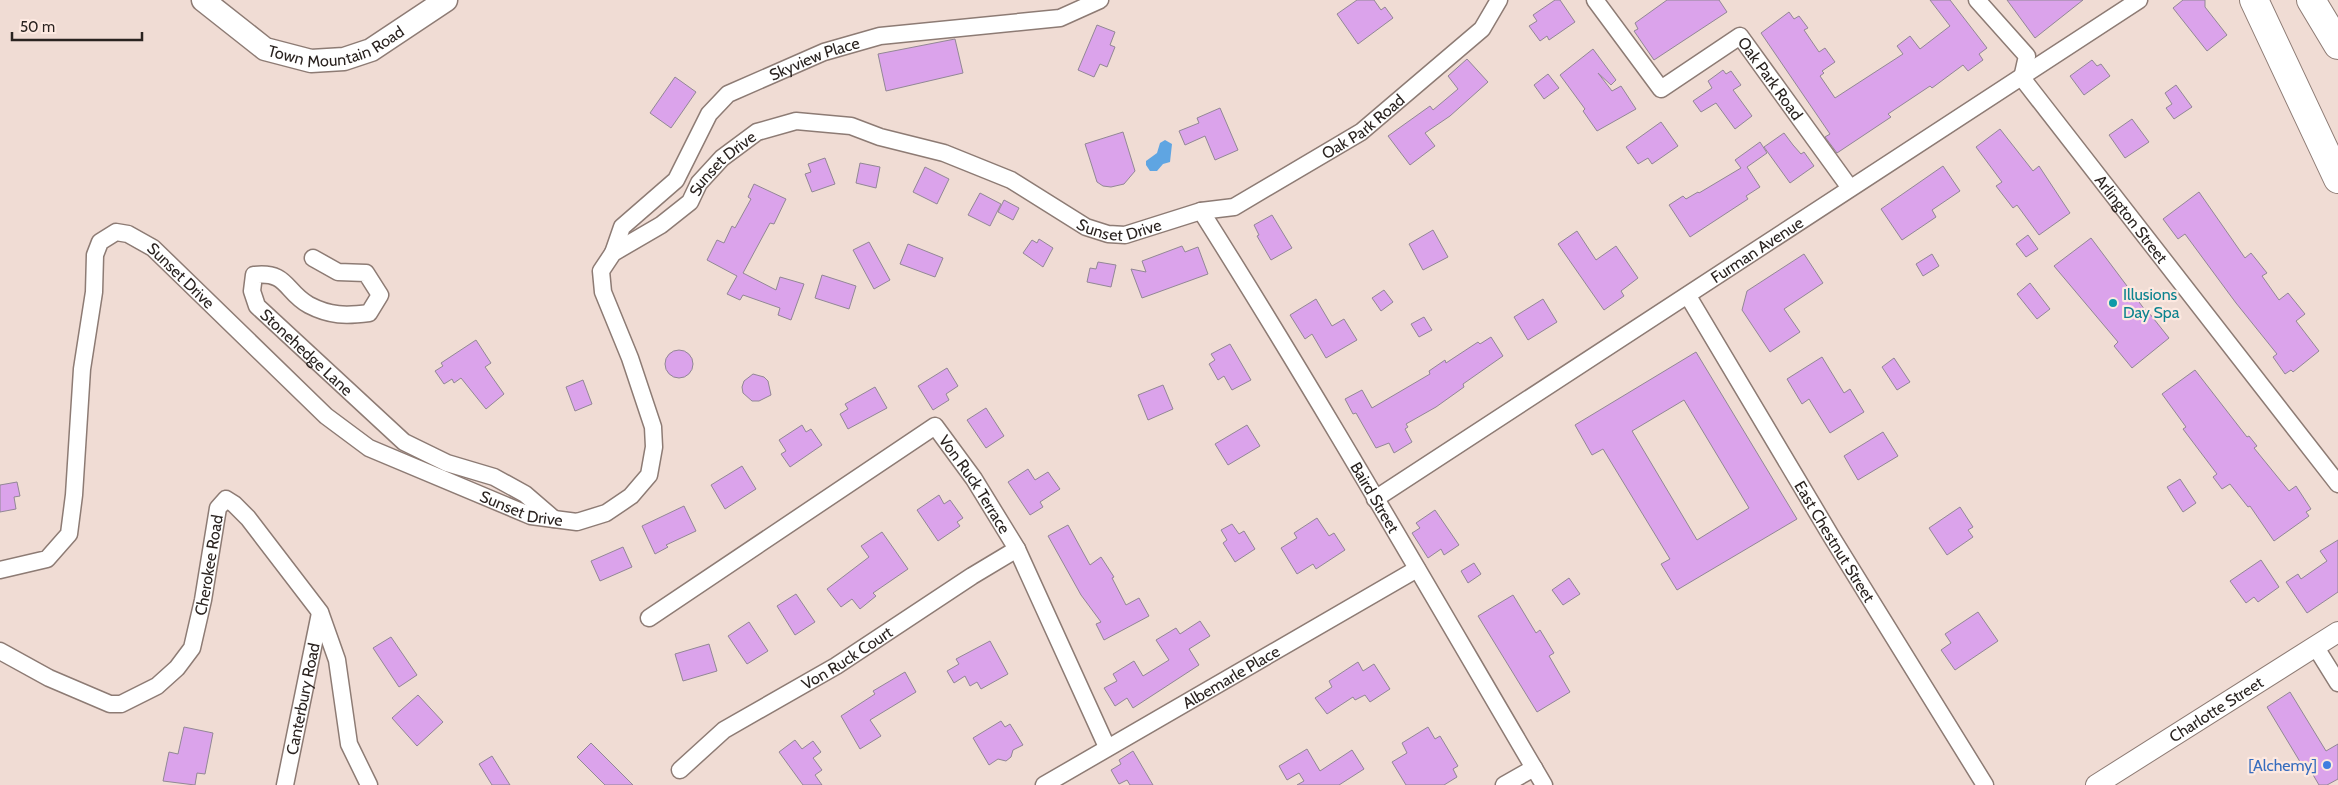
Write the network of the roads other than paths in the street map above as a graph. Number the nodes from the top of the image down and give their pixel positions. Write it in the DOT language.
graph roads {
  1 [pos="203,0"];
  2 [pos="446,0"];
  3 [pos="1100,0"];
  4 [pos="1499,0"];
  5 [pos="1595,0"];
  6 [pos="1977,0"];
  7 [pos="2139,0"];
  8 [pos="2254,0"];
  9 [pos="2311,0"];
  10 [pos="2338,45"];
  11 [pos="2022,78"];
  12 [pos="2338,179"];
  13 [pos="1850,188"];
  14 [pos="1201,211"];
  15 [pos="613,253"];
  16 [pos="314,258"];
  17 [pos="1688,296"];
  18 [pos="2338,484"];
  19 [pos="1375,499"];
  20 [pos="554,519"];
  21 [pos="1017,549"];
  22 [pos="1417,569"];
  23 [pos="0,570"];
  24 [pos="320,612"];
  25 [pos="649,618"];
  26 [pos="2338,632"];
  27 [pos="2315,646"];
  28 [pos="0,651"];
  29 [pos="2338,683"];
  30 [pos="1107,747"];
  31 [pos="1534,768"];
  32 [pos="680,770"];
  33 [pos="285,785"];
  34 [pos="369,785"];
  35 [pos="1044,785"];
  36 [pos="1504,785"];
  37 [pos="1544,785"];
  38 [pos="1985,785"];
  39 [pos="2096,785"];
  1 -- 2 [label="main road, Town Mountain Road"];
  3 -- 15 [label="street, Skyview Place"];
  4 -- 14 [label="street, Oak Park Road"];
  5 -- 13 [label="street, Oak Park Road"];
  6 -- 11 [label="street"];
  7 -- 11 [label="street, Furman Avenue"];
  8 -- 12 [label="highway"];
  9 -- 10 [label="highway"];
  11 -- 13 [label="street, Furman Avenue"];
  11 -- 18 [label="street, Arlington Street"];
  13 -- 17 [label="street, Furman Avenue"];
  14 -- 15 [label="street, Sunset Drive"];
  14 -- 19 [label="street, Baird Street"];
  15 -- 20 [label="street, Sunset Drive"];
  16 -- 20 [label="street, Stonehedge Lane"];
  17 -- 19 [label="street, Furman Avenue"];
  17 -- 38 [label="street, East Chestnut Street"];
  19 -- 22 [label="street, Baird Street"];
  20 -- 23 [label="street, Sunset Drive"];
  21 -- 25 [label="street, Von Ruck Terrace"];
  21 -- 30 [label="street, Von Ruck Terrace"];
  21 -- 32 [label="street, Von Ruck Court"];
  22 -- 30 [label="street, Albemarle Place"];
  22 -- 31 [label="street, Baird Street"];
  24 -- 28 [label="street, Cherokee Road"];
  24 -- 33 [label="street, Canterbury Road"];
  24 -- 34 [label="street, Cherokee Road"];
  26 -- 27 [label="street, Charlotte Street"];
  27 -- 29 [label="street"];
  27 -- 39 [label="street, Charlotte Street"];
  30 -- 35 [label="street, Albemarle Place"];
  31 -- 36 [label="street"];
  31 -- 37 [label="street, Baird Street"];
}
